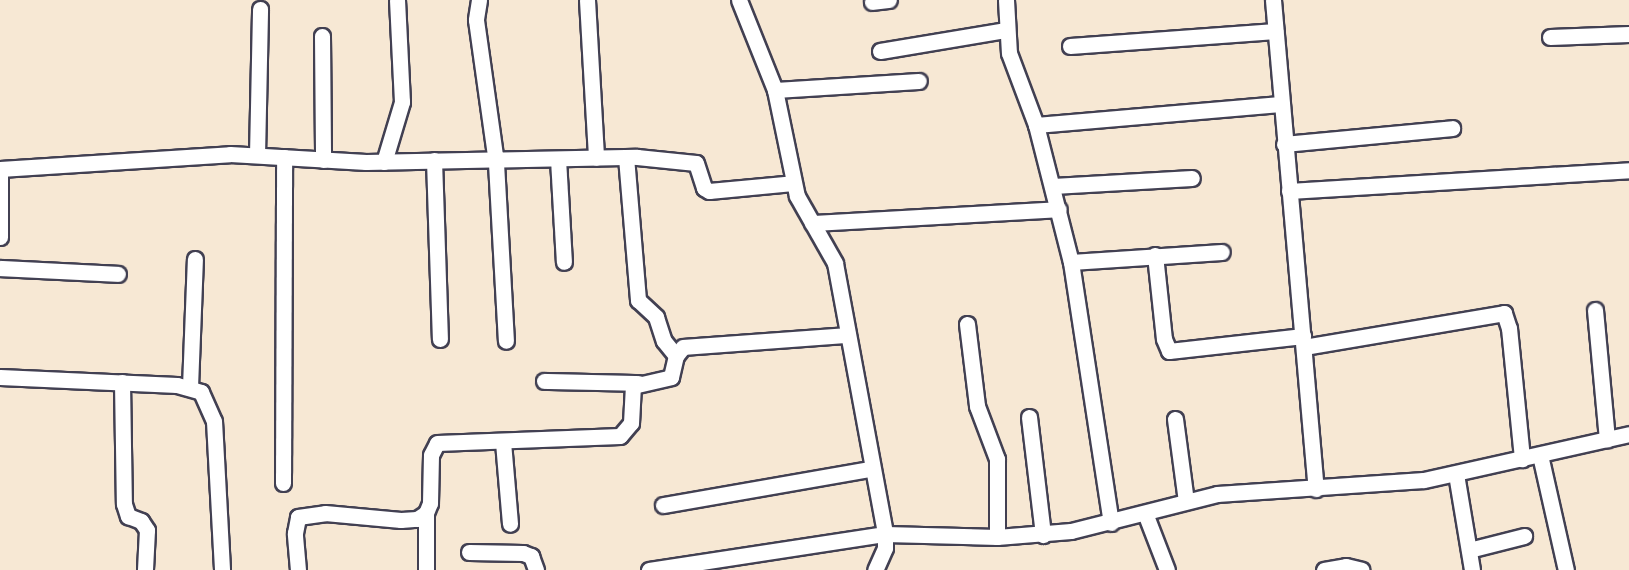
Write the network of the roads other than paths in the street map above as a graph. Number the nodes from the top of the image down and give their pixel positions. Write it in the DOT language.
graph roads {
  1 [pos="397,0"];
  2 [pos="479,0"];
  3 [pos="587,0"];
  4 [pos="739,0"];
  5 [pos="889,0"];
  6 [pos="1006,0"];
  7 [pos="1273,0"];
  8 [pos="872,2"];
  9 [pos="260,9"];
  10 [pos="1006,30"];
  11 [pos="1275,32"];
  12 [pos="1629,34"];
  13 [pos="322,36"];
  14 [pos="1550,37"];
  15 [pos="1070,46"];
  16 [pos="880,51"];
  17 [pos="920,81"];
  18 [pos="775,90"];
  19 [pos="1280,104"];
  20 [pos="1036,125"];
  21 [pos="1452,128"];
  22 [pos="1284,144"];
  23 [pos="257,155"];
  24 [pos="284,157"];
  25 [pos="626,157"];
  26 [pos="596,158"];
  27 [pos="558,159"];
  28 [pos="324,160"];
  29 [pos="434,160"];
  30 [pos="384,162"];
  31 [pos="496,163"];
  32 [pos="0,170"];
  33 [pos="1629,170"];
  34 [pos="1192,178"];
  35 [pos="793,183"];
  36 [pos="1053,186"];
  37 [pos="1289,191"];
  38 [pos="1059,209"];
  39 [pos="812,223"];
  40 [pos="0,237"];
  41 [pos="1222,252"];
  42 [pos="1155,255"];
  43 [pos="195,259"];
  44 [pos="564,262"];
  45 [pos="1071,262"];
  46 [pos="0,268"];
  47 [pos="118,274"];
  48 [pos="1595,310"];
  49 [pos="967,324"];
  50 [pos="848,335"];
  51 [pos="440,339"];
  52 [pos="506,341"];
  53 [pos="1304,341"];
  54 [pos="676,356"];
  55 [pos="0,377"];
  56 [pos="544,381"];
  57 [pos="122,382"];
  58 [pos="638,383"];
  59 [pos="190,387"];
  60 [pos="1029,417"];
  61 [pos="1175,419"];
  62 [pos="1629,434"];
  63 [pos="1607,439"];
  64 [pos="503,442"];
  65 [pos="1540,455"];
  66 [pos="1522,459"];
  67 [pos="870,469"];
  68 [pos="1456,474"];
  69 [pos="283,483"];
  70 [pos="1316,489"];
  71 [pos="1186,501"];
  72 [pos="663,505"];
  73 [pos="426,513"];
  74 [pos="1145,513"];
  75 [pos="1110,523"];
  76 [pos="510,524"];
  77 [pos="885,534"];
  78 [pos="1043,535"];
  79 [pos="1524,536"];
  80 [pos="998,537"];
  81 [pos="1469,550"];
  82 [pos="469,552"];
  83 [pos="145,570"];
  84 [pos="222,570"];
  85 [pos="298,570"];
  86 [pos="426,570"];
  87 [pos="536,570"];
  88 [pos="649,570"];
  89 [pos="875,570"];
  90 [pos="1167,570"];
  91 [pos="1324,570"];
  92 [pos="1362,570"];
  93 [pos="1472,570"];
  94 [pos="1566,570"];
  1 -- 30 [label="street"];
  2 -- 31 [label="street"];
  3 -- 26 [label="street"];
  4 -- 18 [label="street"];
  5 -- 8 [label="street"];
  6 -- 10 [label="street"];
  7 -- 11 [label="street"];
  9 -- 23 [label="street"];
  10 -- 16 [label="street"];
  10 -- 20 [label="street"];
  11 -- 15 [label="street"];
  11 -- 19 [label="street"];
  12 -- 14 [label="street"];
  13 -- 28 [label="street"];
  17 -- 18 [label="street"];
  18 -- 35 [label="street"];
  19 -- 20 [label="street"];
  19 -- 22 [label="street"];
  20 -- 36 [label="street"];
  21 -- 22 [label="street"];
  22 -- 37 [label="street"];
  23 -- 24 [label="street"];
  23 -- 32 [label="street"];
  24 -- 28 [label="street"];
  24 -- 69 [label="street"];
  25 -- 26 [label="street"];
  25 -- 35 [label="street"];
  25 -- 54 [label="street"];
  26 -- 27 [label="street"];
  27 -- 31 [label="street"];
  27 -- 44 [label="street"];
  28 -- 30 [label="street"];
  29 -- 30 [label="street"];
  29 -- 31 [label="street"];
  29 -- 51 [label="street"];
  31 -- 52 [label="street"];
  32 -- 40 [label="street"];
  33 -- 37 [label="street"];
  34 -- 36 [label="street"];
  35 -- 39 [label="street"];
  36 -- 38 [label="street"];
  37 -- 53 [label="street"];
  38 -- 39 [label="street"];
  38 -- 45 [label="street"];
  39 -- 50 [label="street"];
  41 -- 42 [label="street"];
  42 -- 45 [label="street"];
  42 -- 53 [label="street"];
  43 -- 59 [label="street"];
  45 -- 75 [label="street"];
  46 -- 47 [label="street"];
  48 -- 63 [label="street"];
  49 -- 80 [label="street"];
  50 -- 54 [label="street"];
  50 -- 67 [label="street"];
  53 -- 66 [label="street"];
  53 -- 70 [label="street"];
  54 -- 58 [label="street"];
  55 -- 57 [label="street"];
  56 -- 58 [label="street"];
  57 -- 59 [label="street"];
  57 -- 83 [label="street"];
  58 -- 64 [label="street"];
  59 -- 84 [label="street"];
  60 -- 78 [label="street"];
  61 -- 71 [label="street"];
  62 -- 63 [label="street"];
  63 -- 65 [label="street"];
  64 -- 73 [label="street"];
  64 -- 76 [label="street"];
  65 -- 66 [label="street"];
  65 -- 94 [label="street"];
  66 -- 68 [label="street"];
  67 -- 72 [label="street"];
  67 -- 77 [label="street"];
  68 -- 70 [label="street"];
  68 -- 81 [label="street"];
  70 -- 71 [label="street"];
  71 -- 74 [label="street"];
  73 -- 85 [label="street"];
  73 -- 86 [label="street"];
  74 -- 75 [label="street"];
  74 -- 90 [label="street"];
  75 -- 78 [label="street"];
  77 -- 80 [label="street"];
  77 -- 88 [label="street"];
  77 -- 89 [label="street"];
  78 -- 80 [label="street"];
  79 -- 81 [label="street"];
  81 -- 93 [label="street"];
  82 -- 87 [label="street"];
  91 -- 92 [label="street"];
}
